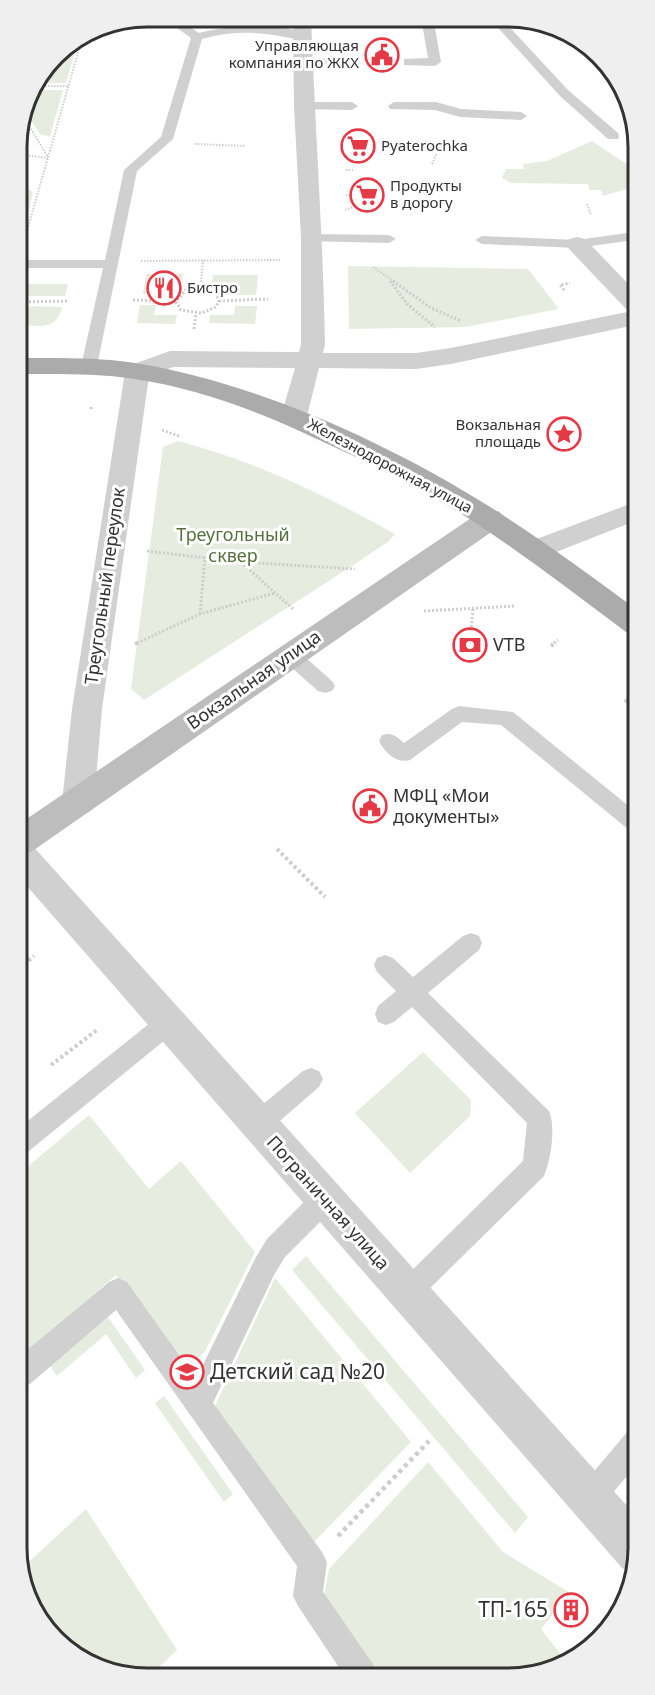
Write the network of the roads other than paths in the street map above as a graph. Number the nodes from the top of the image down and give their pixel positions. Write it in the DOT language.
graph roads {
  1 [pos="302,27"];
  2 [pos="429,27"];
  3 [pos="503,27"];
  4 [pos="189,28"];
  5 [pos="303,62"];
  6 [pos="352,62"];
  7 [pos="408,62"];
  8 [pos="304,106"];
  9 [pos="352,106"];
  10 [pos="394,106"];
  11 [pos="521,116"];
  12 [pos="613,136"];
  13 [pos="628,237"];
  14 [pos="312,238"];
  15 [pos="389,239"];
  16 [pos="482,240"];
  17 [pos="577,244"];
  18 [pos="27,264"];
  19 [pos="110,264"];
  20 [pos="628,298"];
  21 [pos="628,319"];
  22 [pos="310,360"];
  23 [pos="27,366"];
  24 [pos="89,366"];
  25 [pos="137,372"];
  26 [pos="294,416"];
  27 [pos="628,515"];
  28 [pos="490,519"];
  29 [pos="536,550"];
  30 [pos="628,618"];
  31 [pos="290,656"];
  32 [pos="326,686"];
  33 [pos="389,741"];
  34 [pos="78,802"];
  35 [pos="628,817"];
  36 [pos="27,836"];
  37 [pos="27,840"];
  38 [pos="471,944"];
  39 [pos="385,966"];
  40 [pos="412,993"];
  41 [pos="386,1014"];
  42 [pos="168,1023"];
  43 [pos="311,1079"];
  44 [pos="258,1124"];
  45 [pos="27,1136"];
  46 [pos="325,1199"];
  47 [pos="408,1292"];
  48 [pos="27,1368"];
  49 [pos="198,1405"];
  50 [pos="628,1453"];
  51 [pos="590,1498"];
  52 [pos="628,1541"];
  53 [pos="357,1668"];
  1 -- 4 [label="lane"];
  1 -- 5 [label="street, Железнодорожная улица"];
  2 -- 7 [label="lane"];
  3 -- 12 [label="lane"];
  4 -- 19 [label="lane"];
  5 -- 6 [label="lane"];
  5 -- 8 [label="street, Железнодорожная улица"];
  8 -- 9 [label="lane"];
  8 -- 14 [label="street, Железнодорожная улица"];
  10 -- 11 [label="lane"];
  13 -- 17 [label="lane"];
  14 -- 15 [label="lane"];
  14 -- 22 [label="street, Железнодорожная улица"];
  16 -- 17 [label="lane"];
  17 -- 20 [label="street"];
  18 -- 19 [label="lane"];
  19 -- 24 [label="lane"];
  21 -- 22 [label="street"];
  22 -- 25 [label="street"];
  22 -- 26 [label="street, Железнодорожная улица"];
  23 -- 24 [label="main road"];
  24 -- 25 [label="main road"];
  25 -- 26 [label="main road"];
  25 -- 34 [label="street, Треугольный переулок"];
  26 -- 28 [label="main road, Железнодорожная улица"];
  27 -- 29 [label="street"];
  28 -- 29 [label="main road, Железнодорожная улица"];
  28 -- 31 [label="street, Вокзальная улица"];
  29 -- 30 [label="main road, Железнодорожная улица"];
  31 -- 32 [label="lane"];
  31 -- 34 [label="street, Вокзальная улица"];
  33 -- 35 [label="lane"];
  34 -- 36 [label="street, Вокзальная улица"];
  37 -- 42 [label="street, Пограничная улица"];
  38 -- 40 [label="lane"];
  39 -- 40 [label="lane"];
  40 -- 41 [label="lane"];
  40 -- 47 [label="lane"];
  42 -- 44 [label="street, Пограничная улица"];
  42 -- 45 [label="lane"];
  43 -- 44 [label="lane"];
  44 -- 46 [label="street, Пограничная улица"];
  46 -- 47 [label="street, Пограничная улица"];
  46 -- 49 [label="lane"];
  47 -- 51 [label="street, Пограничная улица"];
  48 -- 49 [label="lane"];
  49 -- 53 [label="lane"];
  50 -- 51 [label="lane"];
  51 -- 52 [label="street, Пограничная улица"];
}
